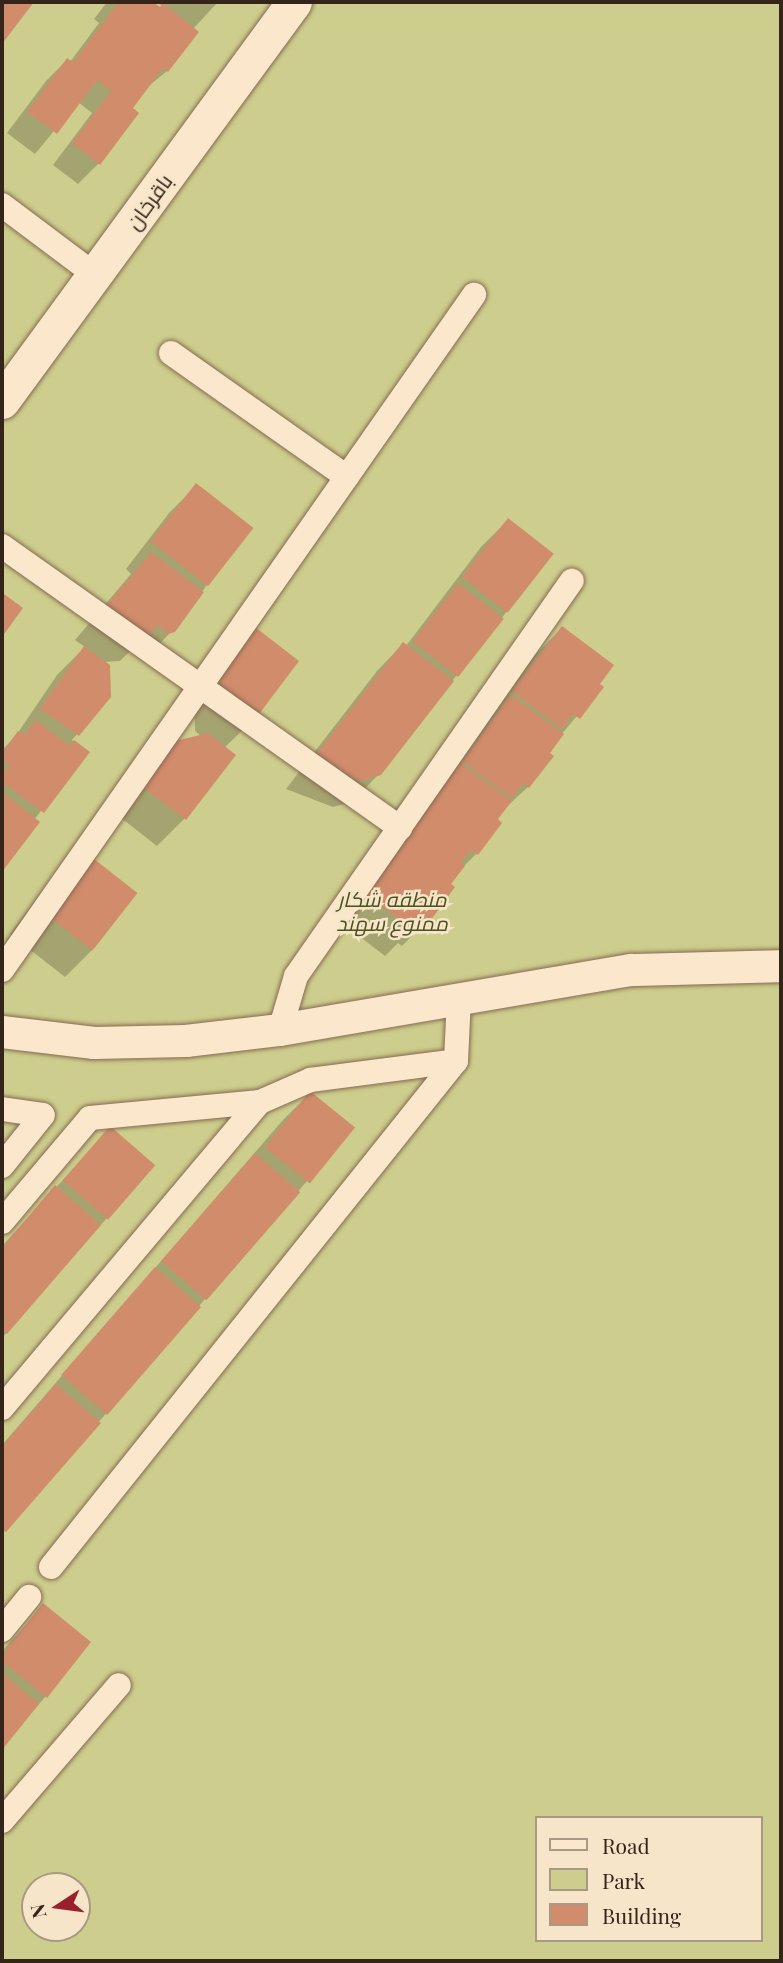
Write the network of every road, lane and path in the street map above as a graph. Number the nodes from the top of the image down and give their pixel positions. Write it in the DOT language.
graph roads {
  1 [pos="294,2"];
  2 [pos="2,205"];
  3 [pos="94,274"];
  4 [pos="474,295"];
  5 [pos="171,353"];
  6 [pos="2,401"];
  7 [pos="347,477"];
  8 [pos="2,546"];
  9 [pos="572,581"];
  10 [pos="200,687"];
  11 [pos="400,828"];
  12 [pos="781,966"];
  13 [pos="2,970"];
  14 [pos="459,998"];
  15 [pos="280,1030"];
  16 [pos="2,1032"];
  17 [pos="456,1061"];
  18 [pos="260,1101"];
  19 [pos="2,1109"];
  20 [pos="2,1166"];
  21 [pos="2,1222"];
  22 [pos="2,1408"];
  23 [pos="51,1567"];
  24 [pos="29,1597"];
  25 [pos="2,1630"];
  26 [pos="119,1685"];
  27 [pos="2,1821"];
  1 -- 3 [label="main road, باقرخان"];
  2 -- 3 [label="street"];
  3 -- 6 [label="main road, باقرخان"];
  4 -- 7 [label="street"];
  5 -- 7 [label="street"];
  7 -- 10 [label="street"];
  8 -- 10 [label="street"];
  9 -- 11 [label="street"];
  10 -- 11 [label="street"];
  10 -- 13 [label="street"];
  11 -- 15 [label="street"];
  12 -- 14 [label="street"];
  14 -- 15 [label="street"];
  14 -- 17 [label="street"];
  15 -- 16 [label="street"];
  17 -- 18 [label="street"];
  17 -- 23 [label="street"];
  18 -- 21 [label="street"];
  18 -- 22 [label="street"];
  19 -- 20 [label="street"];
  24 -- 25 [label="street"];
  26 -- 27 [label="street"];
}
